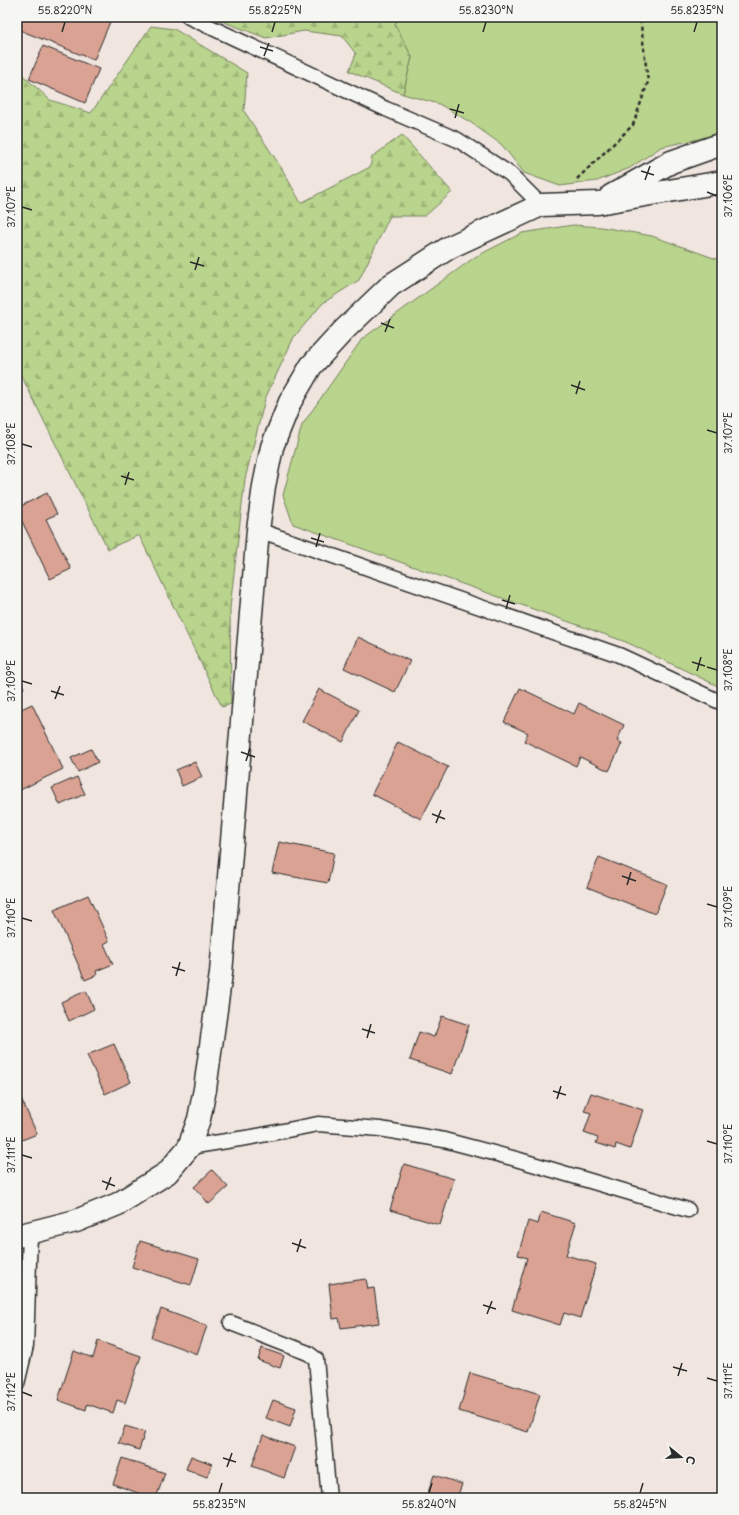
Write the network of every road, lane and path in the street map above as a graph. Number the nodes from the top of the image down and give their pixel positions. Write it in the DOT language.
graph roads {
  1 [pos="189,17"];
  2 [pos="640,17"];
  3 [pos="722,144"];
  4 [pos="722,182"];
  5 [pos="598,203"];
  6 [pos="546,205"];
  7 [pos="258,530"];
  8 [pos="722,703"];
  9 [pos="189,1147"];
  10 [pos="688,1210"];
  11 [pos="24,1234"];
  12 [pos="231,1323"];
  13 [pos="17,1384"];
  14 [pos="329,1498"];
  1 -- 6 [label="lane"];
  2 -- 6 [label="path"];
  3 -- 5 [label="street"];
  4 -- 5 [label="street"];
  5 -- 6 [label="street"];
  6 -- 7 [label="street"];
  7 -- 8 [label="lane"];
  7 -- 9 [label="street"];
  9 -- 10 [label="lane"];
  9 -- 11 [label="street"];
  11 -- 13 [label="lane"];
  12 -- 14 [label="lane"];
}
